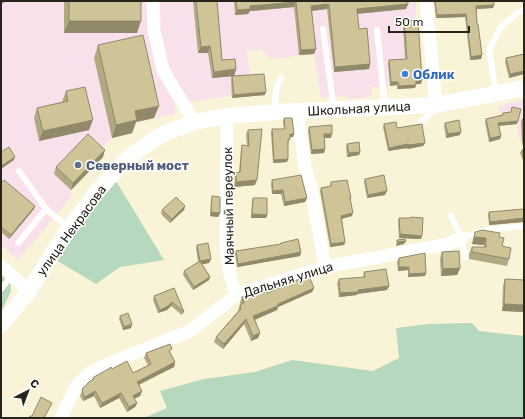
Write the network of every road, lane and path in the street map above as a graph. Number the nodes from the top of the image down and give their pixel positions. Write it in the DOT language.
graph roads {
  1 [pos="153,1"];
  2 [pos="426,1"];
  3 [pos="524,10"];
  4 [pos="323,28"];
  5 [pos="377,30"];
  6 [pos="281,78"];
  7 [pos="524,88"];
  8 [pos="496,93"];
  9 [pos="436,105"];
  10 [pos="385,107"];
  11 [pos="334,109"];
  12 [pos="297,111"];
  13 [pos="276,112"];
  14 [pos="227,116"];
  15 [pos="194,122"];
  16 [pos="420,122"];
  17 [pos="19,171"];
  18 [pos="46,209"];
  19 [pos="451,216"];
  20 [pos="524,226"];
  21 [pos="69,228"];
  22 [pos="462,238"];
  23 [pos="18,243"];
  24 [pos="465,257"];
  25 [pos="1,266"];
  26 [pos="325,267"];
  27 [pos="12,275"];
  28 [pos="1,289"];
  29 [pos="29,291"];
  30 [pos="236,295"];
  31 [pos="1,325"];
  32 [pos="61,418"];
  1 -- 15 [label="street"];
  2 -- 9 [label="street"];
  3 -- 8 [label="lane"];
  4 -- 11 [label="lane"];
  5 -- 10 [label="lane"];
  6 -- 13 [label="lane"];
  7 -- 8 [label="street, Школьная улица"];
  8 -- 9 [label="street, Школьная улица"];
  9 -- 10 [label="street, Школьная улица"];
  9 -- 16 [label="lane"];
  10 -- 11 [label="street, Школьная улица"];
  11 -- 12 [label="street, Школьная улица"];
  12 -- 13 [label="street, Школьная улица"];
  12 -- 26 [label="street"];
  13 -- 14 [label="street, Школьная улица"];
  14 -- 15 [label="street, Школьная улица"];
  14 -- 30 [label="street, Маячный переулок"];
  15 -- 21 [label="street, улица Некрасова"];
  17 -- 18 [label="lane"];
  18 -- 21 [label="lane"];
  18 -- 23 [label="lane"];
  19 -- 22 [label="lane"];
  20 -- 22 [label="lane"];
  21 -- 29 [label="street, улица Некрасова"];
  22 -- 24 [label="lane"];
  22 -- 26 [label="street, Дальняя улица"];
  25 -- 27 [label="street"];
  26 -- 30 [label="street, Дальняя улица"];
  27 -- 28 [label="lane"];
  27 -- 29 [label="street"];
  29 -- 31 [label="street, улица Некрасова"];
  30 -- 32 [label="street, Дальняя улица"];
}
